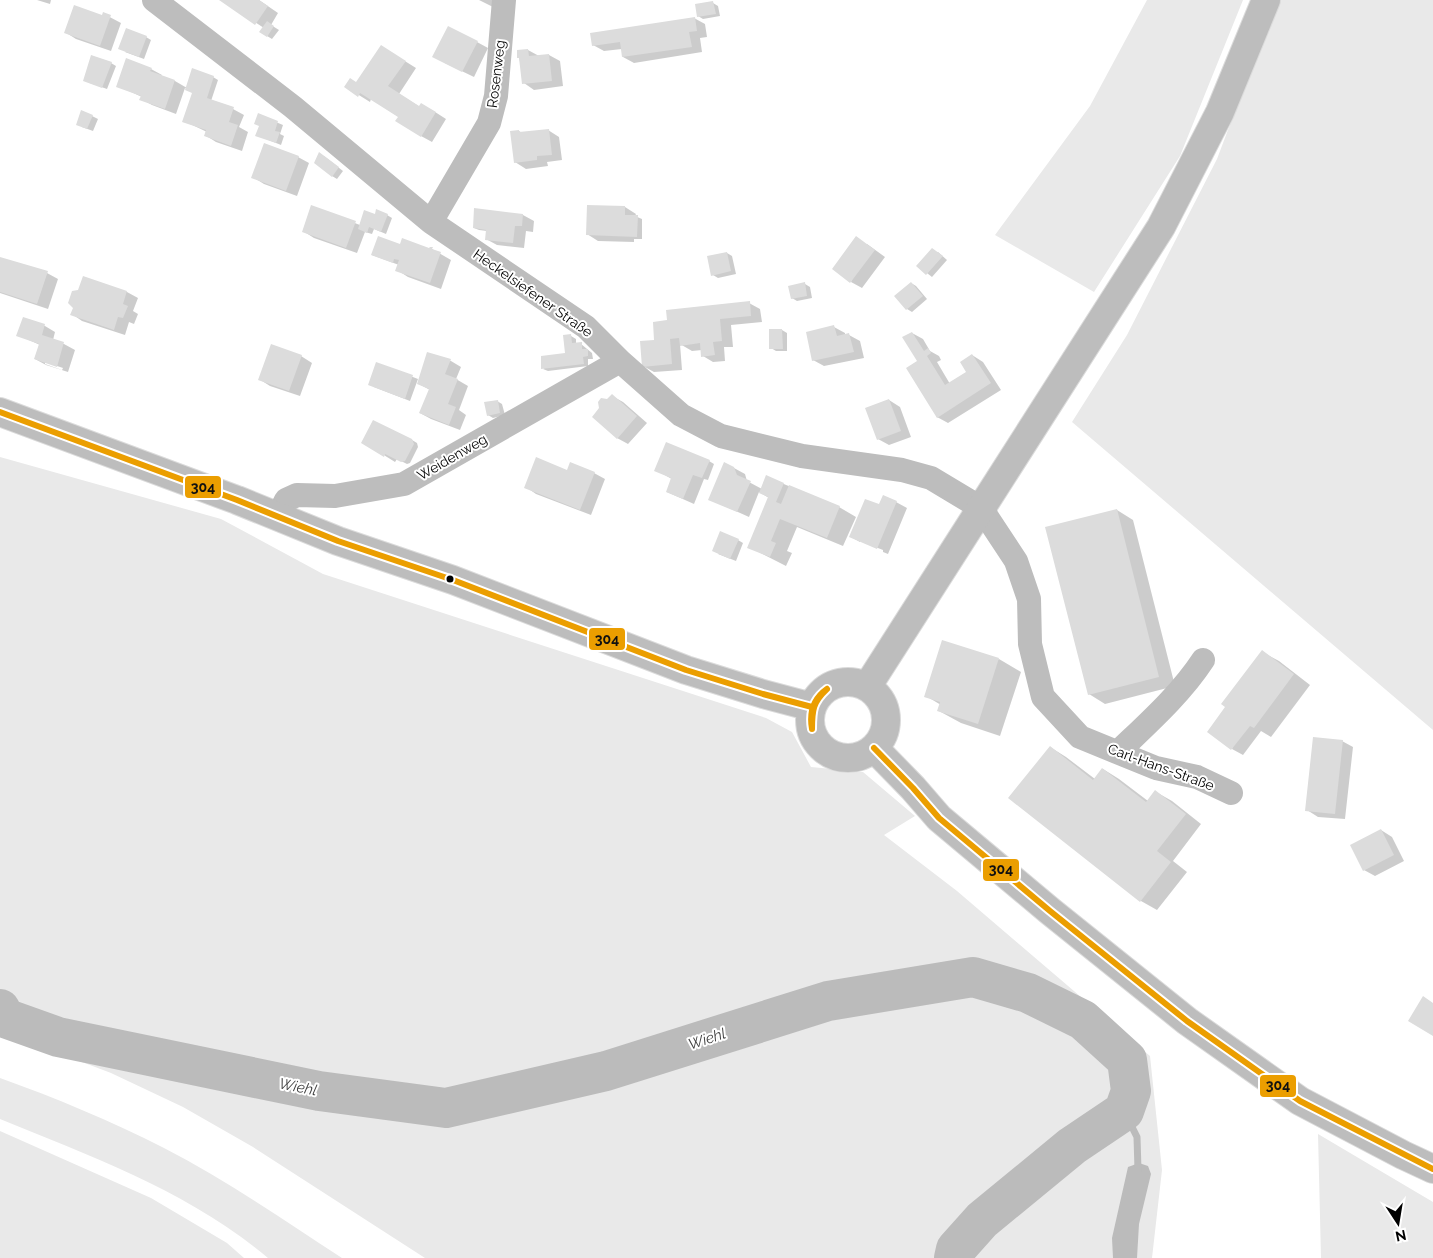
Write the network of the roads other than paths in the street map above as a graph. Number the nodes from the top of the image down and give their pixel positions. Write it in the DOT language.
graph roads {
  1 [pos="154,0"];
  2 [pos="504,0"];
  3 [pos="1266,0"];
  4 [pos="431,222"];
  5 [pos="620,361"];
  6 [pos="0,412"];
  7 [pos="980,508"];
  8 [pos="278,516"];
  9 [pos="1203,660"];
  10 [pos="866,687"];
  11 [pos="812,707"];
  12 [pos="874,748"];
  13 [pos="1118,752"];
  14 [pos="1231,793"];
  15 [pos="1433,1168"];
  1 -- 4 [label="street, Heckelsiefener Straße"];
  2 -- 4 [label="street, Rosenweg"];
  3 -- 7 [label="main road"];
  4 -- 5 [label="street, Heckelsiefener Straße"];
  5 -- 7 [label="street, Heckelsiefener Straße"];
  5 -- 8 [label="street, Weidenweg"];
  6 -- 8 [label="main road"];
  7 -- 10 [label="main road"];
  7 -- 13 [label="street, Carl-Hans-Straße"];
  8 -- 11 [label="main road"];
  9 -- 13 [label="street"];
  10 -- 11 [label="main road"];
  10 -- 12 [label="main road"];
  11 -- 12 [label="main road"];
  12 -- 15 [label="main road"];
  13 -- 14 [label="street, Carl-Hans-Straße"];
}
